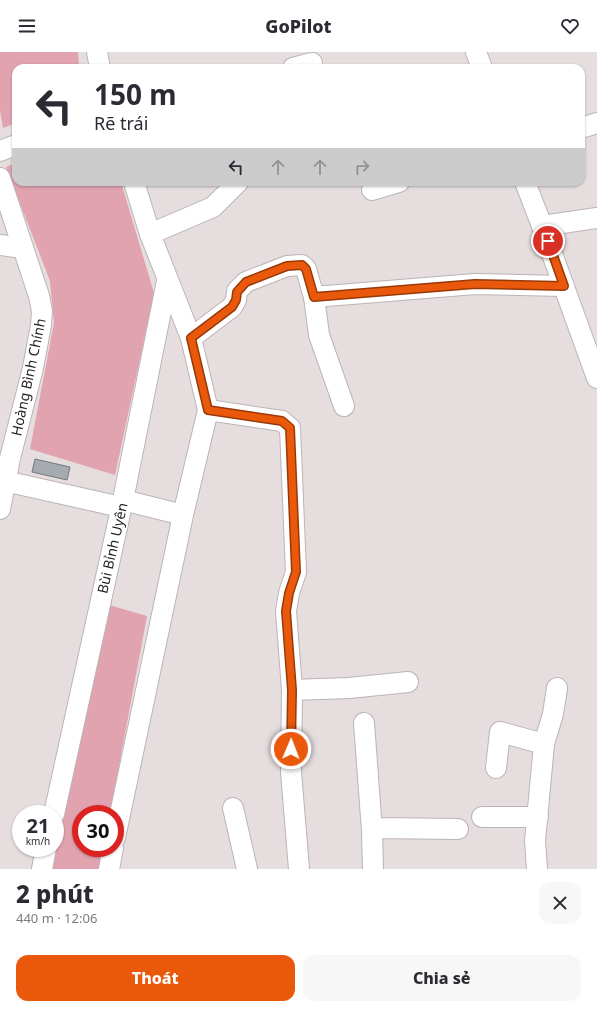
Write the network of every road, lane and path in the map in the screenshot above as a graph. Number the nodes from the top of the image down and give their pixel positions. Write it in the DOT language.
graph roads {
  1 [pos="97,52"];
  2 [pos="476,52"];
  3 [pos="312,63"];
  4 [pos="99,64"];
  5 [pos="308,64"];
  6 [pos="480,64"];
  7 [pos="597,123"];
  8 [pos="585,127"];
  9 [pos="12,146"];
  10 [pos="0,151"];
  11 [pos="0,178"];
  12 [pos="135,186"];
  13 [pos="234,186"];
  14 [pos="386,186"];
  15 [pos="527,186"];
  16 [pos="372,190"];
  17 [pos="597,218"];
  18 [pos="542,226"];
  19 [pos="150,234"];
  20 [pos="0,245"];
  21 [pos="23,248"];
  22 [pos="167,281"];
  23 [pos="564,286"];
  24 [pos="314,297"];
  25 [pos="191,338"];
  26 [pos="597,378"];
  27 [pos="344,406"];
  28 [pos="208,410"];
  29 [pos="3,480"];
  30 [pos="122,503"];
  31 [pos="0,509"];
  32 [pos="182,515"];
  33 [pos="408,682"];
  34 [pos="557,688"];
  35 [pos="292,690"];
  36 [pos="364,723"];
  37 [pos="544,744"];
  38 [pos="496,768"];
  39 [pos="56,805"];
  40 [pos="122,805"];
  41 [pos="233,808"];
  42 [pos="482,817"];
  43 [pos="538,817"];
  44 [pos="458,829"];
  45 [pos="372,831"];
  46 [pos="44,857"];
  47 [pos="111,857"];
  48 [pos="42,869"];
  49 [pos="109,869"];
  50 [pos="247,869"];
  51 [pos="299,869"];
  52 [pos="373,869"];
  53 [pos="537,869"];
  1 -- 4 [label="street"];
  2 -- 6 [label="street"];
  3 -- 5 [label="street"];
  7 -- 8 [label="street"];
  9 -- 10 [label="street"];
  11 -- 21 [label="street, Hoàng Bình Chính"];
  12 -- 19 [label="street"];
  13 -- 19 [label="street"];
  14 -- 16 [label="street"];
  15 -- 18 [label="street"];
  17 -- 18 [label="street"];
  18 -- 23 [label="street"];
  19 -- 22 [label="street"];
  20 -- 21 [label="street"];
  21 -- 29 [label="street, Hoàng Bình Chính"];
  22 -- 25 [label="street"];
  22 -- 30 [label="street, Bùi Bỉnh Uyên"];
  23 -- 24 [label="street"];
  23 -- 26 [label="street"];
  24 -- 25 [label="street"];
  24 -- 27 [label="street"];
  25 -- 28 [label="street"];
  28 -- 32 [label="street"];
  28 -- 35 [label="street"];
  29 -- 30 [label="street"];
  29 -- 31 [label="street, Hoàng Bình Chính"];
  30 -- 32 [label="street"];
  30 -- 39 [label="street, Bùi Bỉnh Uyên"];
  32 -- 40 [label="street"];
  33 -- 35 [label="street"];
  34 -- 37 [label="street"];
  35 -- 51 [label="street"];
  36 -- 45 [label="street"];
  37 -- 38 [label="street"];
  37 -- 43 [label="street"];
  41 -- 50 [label="street"];
  42 -- 43 [label="street"];
  43 -- 53 [label="street"];
  44 -- 45 [label="street"];
  45 -- 52 [label="street"];
  46 -- 48 [label="street"];
  47 -- 49 [label="street"];
}
